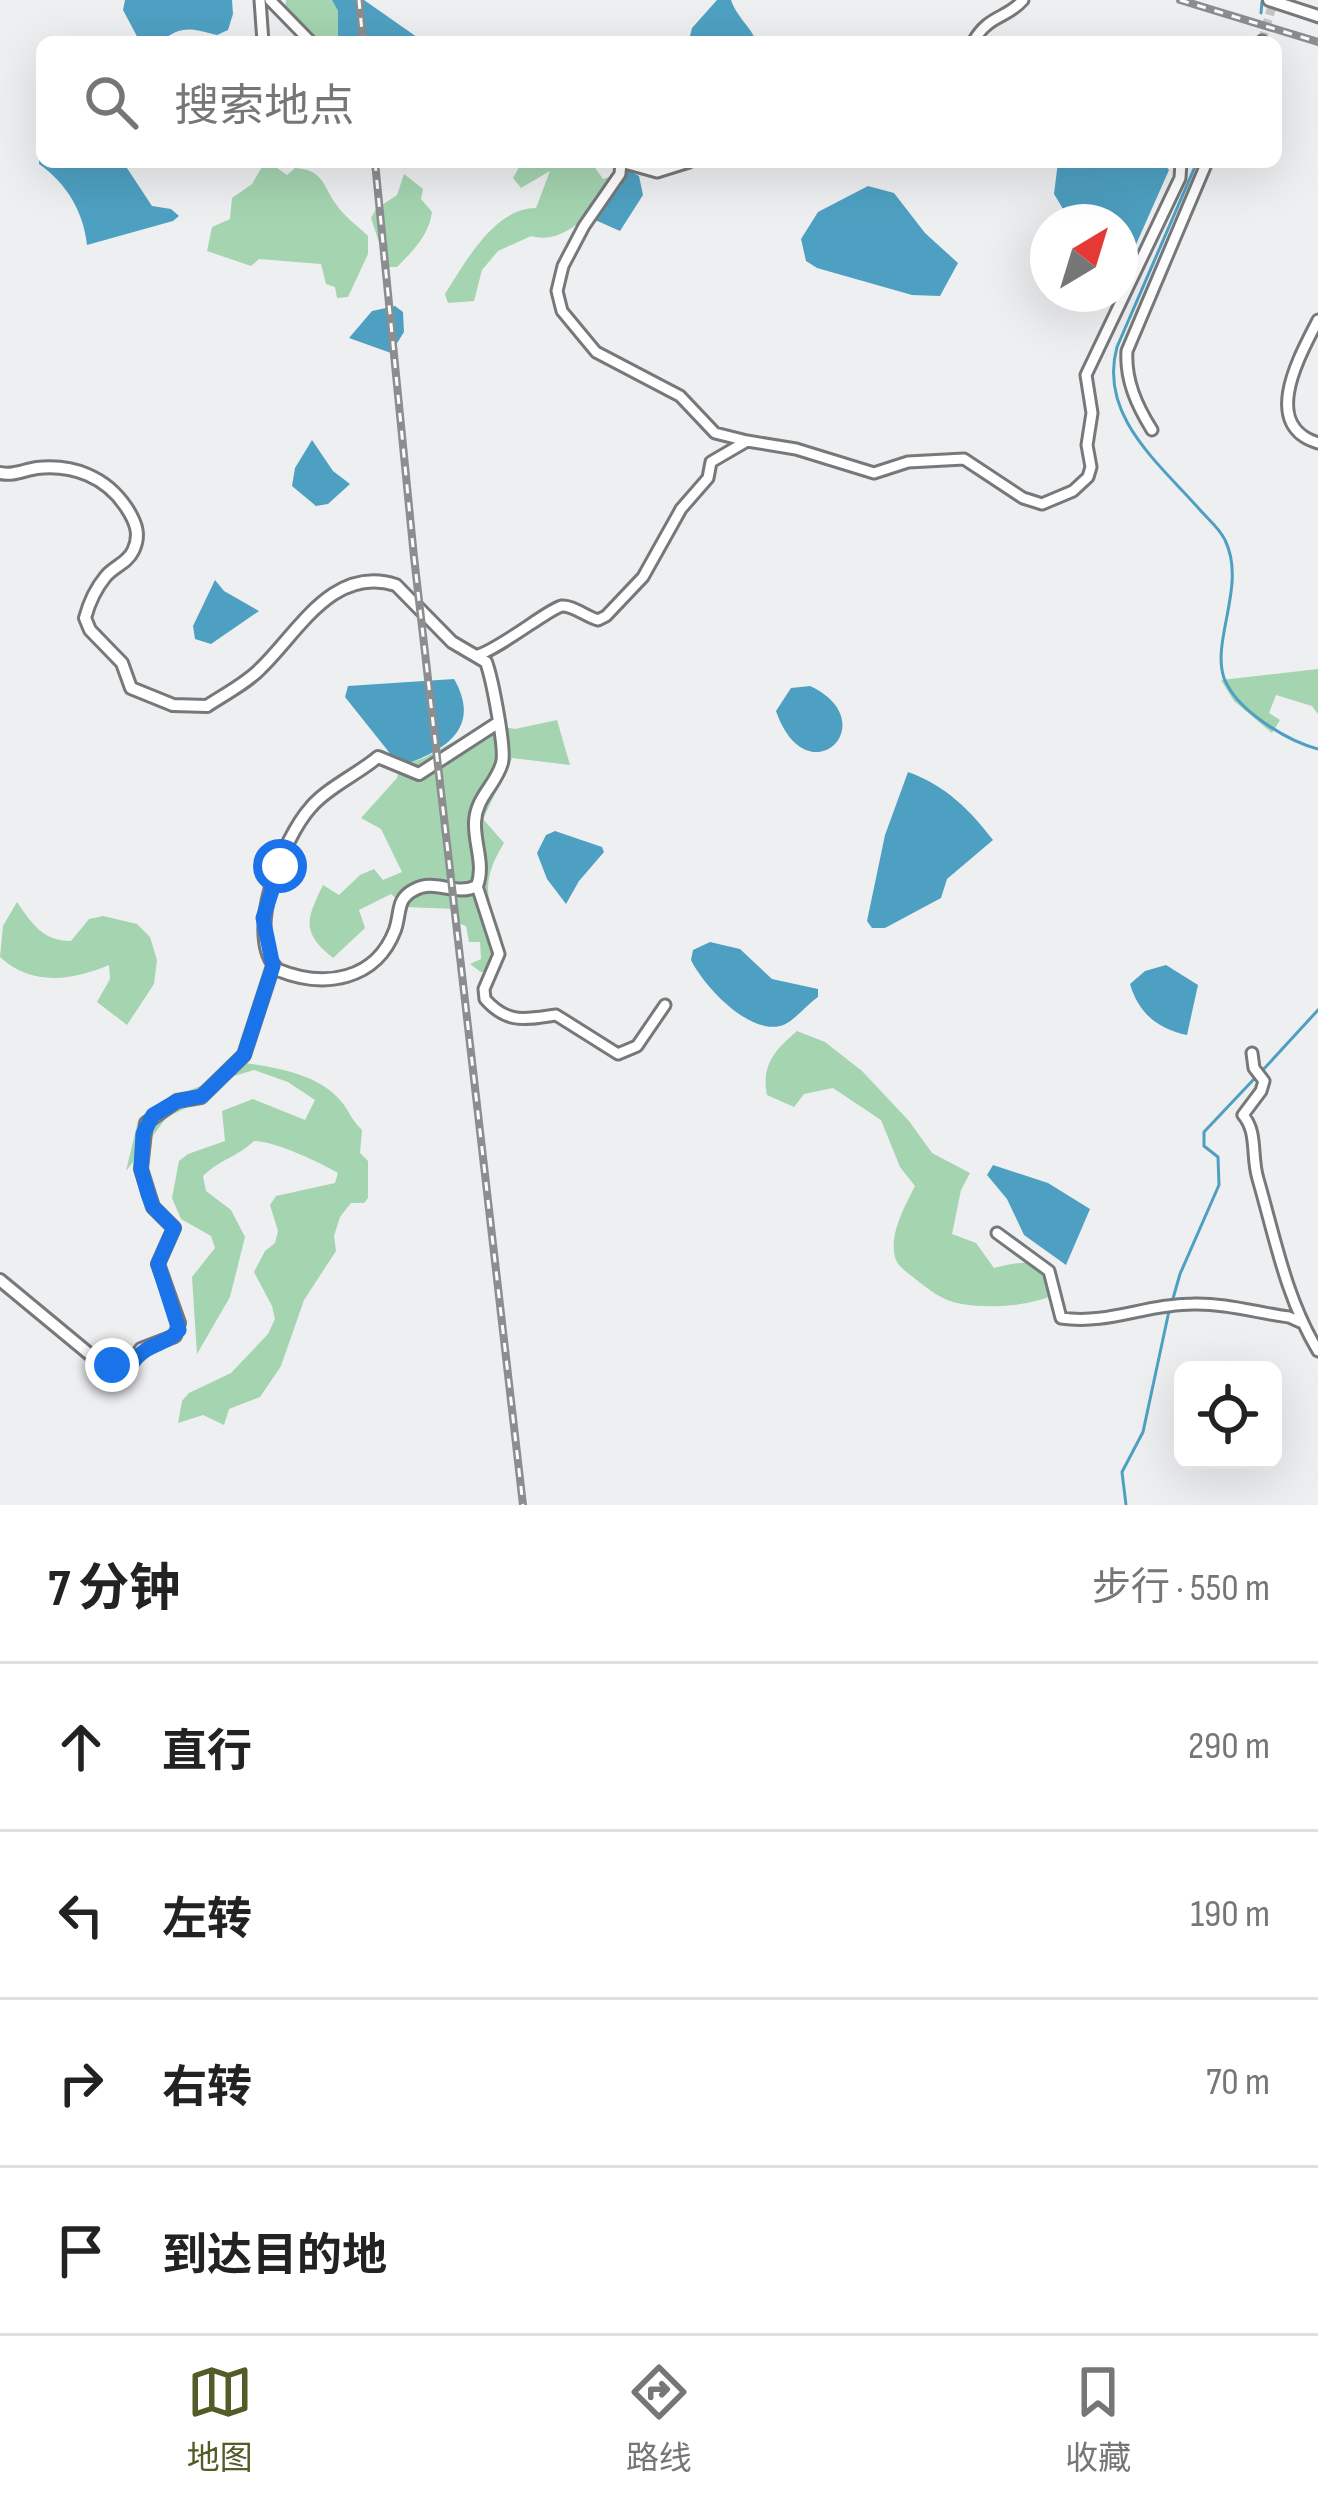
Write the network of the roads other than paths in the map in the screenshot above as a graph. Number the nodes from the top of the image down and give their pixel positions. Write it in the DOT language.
graph roads {
  1 [pos="260,0"];
  2 [pos="270,0"];
  3 [pos="1023,0"];
  4 [pos="1269,0"];
  5 [pos="1318,16"];
  6 [pos="263,36"];
  7 [pos="305,36"];
  8 [pos="978,36"];
  9 [pos="621,168"];
  10 [pos="1181,168"];
  11 [pos="1204,168"];
  12 [pos="1180,178"];
  13 [pos="1197,183"];
  14 [pos="1318,320"];
  15 [pos="1152,430"];
  16 [pos="747,441"];
  17 [pos="1318,443"];
  18 [pos="0,473"];
  19 [pos="478,655"];
  20 [pos="496,724"];
  21 [pos="477,886"];
  22 [pos="273,966"];
  23 [pos="664,1004"];
  24 [pos="1252,1053"];
  25 [pos="998,1233"];
  26 [pos="0,1280"];
  27 [pos="1300,1322"];
  28 [pos="1318,1351"];
  1 -- 6 [label="street"];
  2 -- 7 [label="street"];
  3 -- 8 [label="street"];
  4 -- 5 [label="street"];
  9 -- 16 [label="street"];
  10 -- 12 [label="street"];
  11 -- 13 [label="street"];
  12 -- 13 [label="street"];
  12 -- 16 [label="street"];
  13 -- 15 [label="street"];
  14 -- 17 [label="street"];
  16 -- 19 [label="street"];
  18 -- 19 [label="street"];
  19 -- 20 [label="street"];
  20 -- 21 [label="street"];
  20 -- 22 [label="street"];
  21 -- 22 [label="street"];
  21 -- 23 [label="street"];
  22 -- 26 [label="street"];
  24 -- 27 [label="street"];
  25 -- 27 [label="street"];
  27 -- 28 [label="street"];
}
